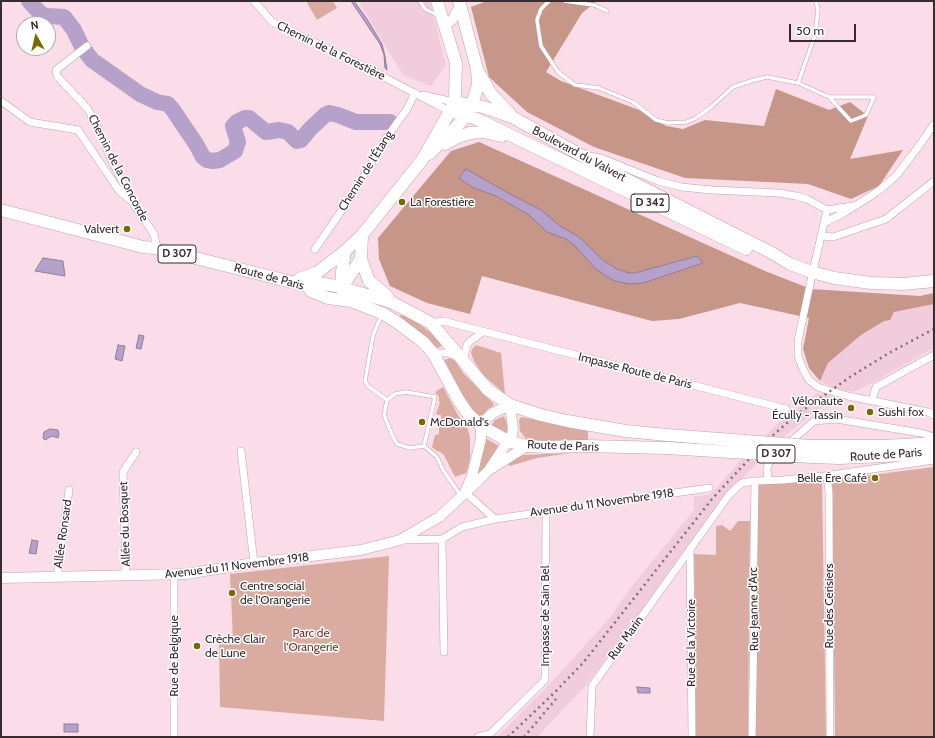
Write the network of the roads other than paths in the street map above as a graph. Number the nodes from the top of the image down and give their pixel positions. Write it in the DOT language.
graph roads {
  1 [pos="254,1"];
  2 [pos="420,1"];
  3 [pos="437,1"];
  4 [pos="549,1"];
  5 [pos="565,1"];
  6 [pos="816,1"];
  7 [pos="459,3"];
  8 [pos="594,3"];
  9 [pos="608,11"];
  10 [pos="442,19"];
  11 [pos="84,49"];
  12 [pos="477,69"];
  13 [pos="798,83"];
  14 [pos="415,92"];
  15 [pos="829,96"];
  16 [pos="1,101"];
  17 [pos="452,107"];
  18 [pos="470,110"];
  19 [pos="512,117"];
  20 [pos="934,124"];
  21 [pos="435,149"];
  22 [pos="543,152"];
  23 [pos="581,156"];
  24 [pos="422,160"];
  25 [pos="658,181"];
  26 [pos="934,181"];
  27 [pos="636,184"];
  28 [pos="617,187"];
  29 [pos="133,203"];
  30 [pos="1,205"];
  31 [pos="856,205"];
  32 [pos="1,210"];
  33 [pos="827,210"];
  34 [pos="824,223"];
  35 [pos="362,235"];
  36 [pos="822,236"];
  37 [pos="155,246"];
  38 [pos="316,248"];
  39 [pos="345,251"];
  40 [pos="361,259"];
  41 [pos="790,264"];
  42 [pos="812,272"];
  43 [pos="934,281"];
  44 [pos="303,282"];
  45 [pos="341,288"];
  46 [pos="351,301"];
  47 [pos="389,307"];
  48 [pos="431,323"];
  49 [pos="483,332"];
  50 [pos="433,353"];
  51 [pos="934,356"];
  52 [pos="463,360"];
  53 [pos="387,400"];
  54 [pos="872,400"];
  55 [pos="510,405"];
  56 [pos="786,410"];
  57 [pos="934,415"];
  58 [pos="481,426"];
  59 [pos="934,437"];
  60 [pos="508,441"];
  61 [pos="934,444"];
  62 [pos="424,446"];
  63 [pos="527,446"];
  64 [pos="241,451"];
  65 [pos="884,451"];
  66 [pos="934,451"];
  67 [pos="136,452"];
  68 [pos="934,460"];
  69 [pos="489,470"];
  70 [pos="826,476"];
  71 [pos="768,480"];
  72 [pos="755,481"];
  73 [pos="709,488"];
  74 [pos="69,490"];
  75 [pos="463,494"];
  76 [pos="546,512"];
  77 [pos="495,518"];
  78 [pos="442,539"];
  79 [pos="400,540"];
  80 [pos="690,549"];
  81 [pos="254,563"];
  82 [pos="126,575"];
  83 [pos="174,575"];
  84 [pos="57,577"];
  85 [pos="1,578"];
  86 [pos="444,652"];
  87 [pos="174,737"];
  88 [pos="478,737"];
  89 [pos="590,737"];
  90 [pos="692,737"];
  91 [pos="752,737"];
  92 [pos="830,737"];
  1 -- 14 [label="street, Chemin de la Forestière"];
  2 -- 10 [label="lane"];
  3 -- 10 [label="main road"];
  4 -- 13 [label="lane"];
  5 -- 8 [label="lane"];
  6 -- 13 [label="lane"];
  7 -- 10 [label="main road"];
  7 -- 12 [label="main road"];
  8 -- 9 [label="lane"];
  10 -- 17 [label="main road"];
  11 -- 29 [label="street, Chemin de la Concorde"];
  12 -- 18 [label="main road"];
  12 -- 19 [label="main road"];
  13 -- 15 [label="lane"];
  14 -- 17 [label="street, Chemin de la Forestière"];
  14 -- 38 [label="street, Chemin de l'Étang"];
  15 -- 15 [label="lane"];
  16 -- 29 [label="street"];
  17 -- 18 [label="main road, Chemin de la Forestière"];
  17 -- 24 [label="main road"];
  18 -- 19 [label="main road, Boulevard du Valvert / D 342"];
  18 -- 21 [label="main road"];
  18 -- 22 [label="main road, Boulevard du Valvert / D 342"];
  19 -- 23 [label="main road, Boulevard du Valvert / D 342"];
  20 -- 31 [label="street"];
  21 -- 22 [label="main road"];
  21 -- 24 [label="main road"];
  22 -- 28 [label="main road, Boulevard du Valvert / D 342"];
  23 -- 25 [label="street"];
  23 -- 27 [label="main road, Boulevard du Valvert / D 342"];
  24 -- 35 [label="main road"];
  25 -- 27 [label="street"];
  25 -- 33 [label="street"];
  26 -- 36 [label="street"];
  27 -- 28 [label="street"];
  27 -- 41 [label="main road, Boulevard du Valvert / D 342"];
  28 -- 41 [label="main road, Boulevard du Valvert / D 342"];
  29 -- 37 [label="street, Chemin de la Concorde"];
  30 -- 37 [label="main road, Route de Paris / D 307"];
  31 -- 33 [label="street"];
  31 -- 34 [label="street"];
  32 -- 37 [label="main road, Route de Paris / D 307"];
  33 -- 34 [label="street"];
  34 -- 36 [label="street"];
  35 -- 39 [label="main road"];
  35 -- 40 [label="main road"];
  36 -- 42 [label="street"];
  37 -- 44 [label="main road, Route de Paris / D 307"];
  39 -- 44 [label="main road"];
  39 -- 45 [label="main road"];
  40 -- 45 [label="main road"];
  40 -- 47 [label="main road"];
  41 -- 42 [label="main road, Boulevard du Valvert / D 342"];
  42 -- 43 [label="main road, Boulevard du Valvert / D 342"];
  42 -- 54 [label="street"];
  44 -- 45 [label="main road"];
  44 -- 46 [label="main road, Route de Paris / D 307"];
  45 -- 46 [label="main road"];
  45 -- 47 [label="main road, Route de Paris / D 307"];
  46 -- 47 [label="main road, Route de Paris / D 307"];
  47 -- 48 [label="main road, Route de Paris / D 307"];
  47 -- 50 [label="main road, Route de Paris / D 307"];
  47 -- 53 [label="lane"];
  48 -- 49 [label="street, Impasse Route de Paris"];
  48 -- 52 [label="main road, Route de Paris / D 307"];
  49 -- 52 [label="street"];
  49 -- 56 [label="street, Impasse Route de Paris"];
  50 -- 52 [label="street"];
  50 -- 58 [label="main road, Route de Paris / D 307"];
  51 -- 54 [label="street"];
  52 -- 55 [label="main road, Route de Paris / D 307"];
  53 -- 62 [label="lane"];
  53 -- 62 [label="lane"];
  54 -- 57 [label="street"];
  55 -- 58 [label="main road"];
  55 -- 60 [label="main road"];
  55 -- 65 [label="main road, Route de Paris / D 307, bridge"];
  58 -- 60 [label="main road, Route de Paris / D 307"];
  58 -- 75 [label="main road, Avenue du 11 Novembre 1918"];
  59 -- 71 [label="street"];
  60 -- 63 [label="main road, Route de Paris / D 307"];
  60 -- 69 [label="main road, Avenue du 11 Novembre 1918"];
  61 -- 65 [label="main road, Route de Paris / D 307"];
  62 -- 75 [label="lane"];
  63 -- 65 [label="main road, Route de Paris / D 307, bridge"];
  63 -- 69 [label="main road"];
  64 -- 81 [label="street"];
  65 -- 66 [label="main road, Route de Paris / D 307"];
  67 -- 82 [label="street, Allée du Bosquet"];
  68 -- 70 [label="street"];
  69 -- 75 [label="main road, Avenue du 11 Novembre 1918"];
  70 -- 71 [label="street"];
  70 -- 92 [label="street, Rue des Cerisiers"];
  71 -- 72 [label="street"];
  72 -- 80 [label="street, Rue Marin"];
  72 -- 91 [label="street, Rue Jeanne d'Arc"];
  73 -- 76 [label="street, Avenue du 11 Novembre 1918"];
  74 -- 84 [label="street, Allée Ronsard"];
  75 -- 77 [label="street"];
  75 -- 79 [label="main road, Avenue du 11 Novembre 1918"];
  76 -- 77 [label="street, Avenue du 11 Novembre 1918"];
  76 -- 88 [label="street, Impasse de Sain Bel"];
  77 -- 78 [label="street, Avenue du 11 Novembre 1918"];
  78 -- 79 [label="street, Avenue du 11 Novembre 1918"];
  78 -- 86 [label="street"];
  79 -- 81 [label="main road, Avenue du 11 Novembre 1918"];
  80 -- 89 [label="street, Rue Marin"];
  80 -- 90 [label="street, Rue de la Victoire"];
  81 -- 83 [label="main road, Avenue du 11 Novembre 1918"];
  82 -- 83 [label="main road, Avenue du 11 Novembre 1918"];
  82 -- 84 [label="main road, Avenue du 11 Novembre 1918"];
  83 -- 87 [label="street, Rue de Belgique"];
  84 -- 85 [label="main road, Avenue du 11 Novembre 1918"];
}
